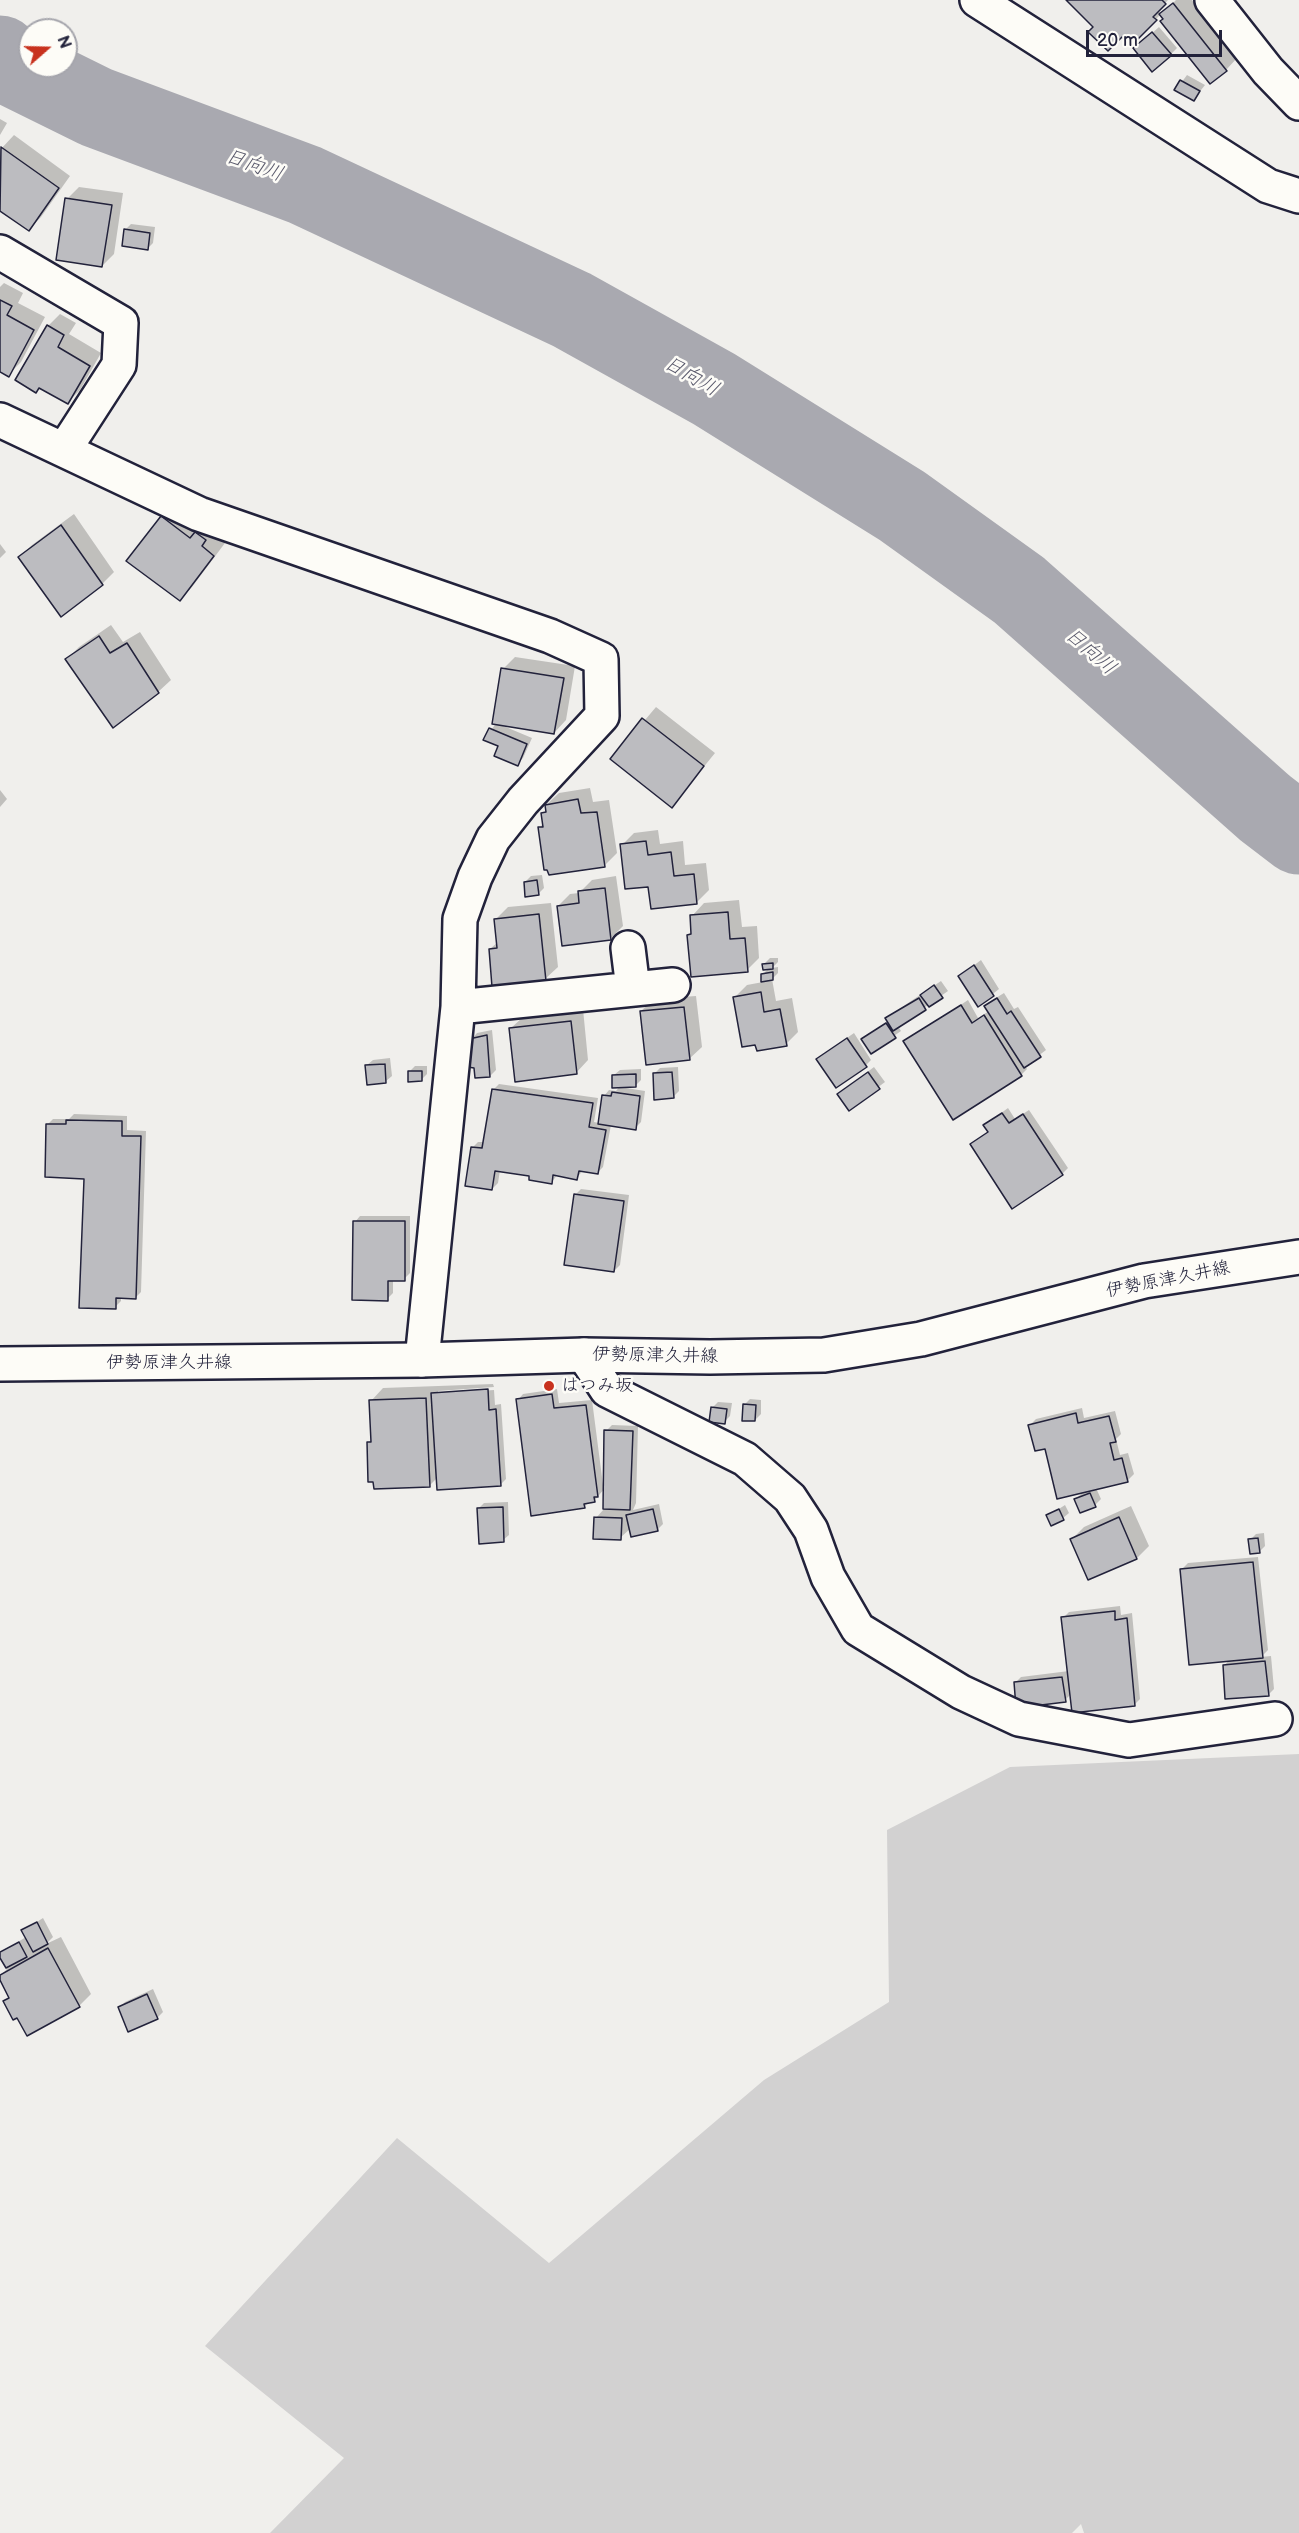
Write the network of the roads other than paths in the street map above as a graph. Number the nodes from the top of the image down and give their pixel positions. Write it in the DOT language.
graph roads {
  1 [pos="977,0"];
  2 [pos="1212,0"];
  3 [pos="1299,103"];
  4 [pos="1299,196"];
  5 [pos="0,252"];
  6 [pos="0,420"];
  7 [pos="64,450"];
  8 [pos="628,948"];
  9 [pos="673,985"];
  10 [pos="633,989"];
  11 [pos="458,1007"];
  12 [pos="1299,1257"];
  13 [pos="584,1355"];
  14 [pos="422,1360"];
  15 [pos="0,1364"];
  16 [pos="1275,1719"];
  1 -- 4 [label="street"];
  2 -- 3 [label="street"];
  5 -- 7 [label="street"];
  6 -- 7 [label="street"];
  7 -- 11 [label="street"];
  8 -- 10 [label="street"];
  9 -- 10 [label="street"];
  10 -- 11 [label="street"];
  11 -- 14 [label="street"];
  12 -- 13 [label="street, 伊勢原津久井線"];
  13 -- 14 [label="street, 伊勢原津久井線"];
  13 -- 16 [label="street"];
  14 -- 15 [label="street, 伊勢原津久井線"];
}
